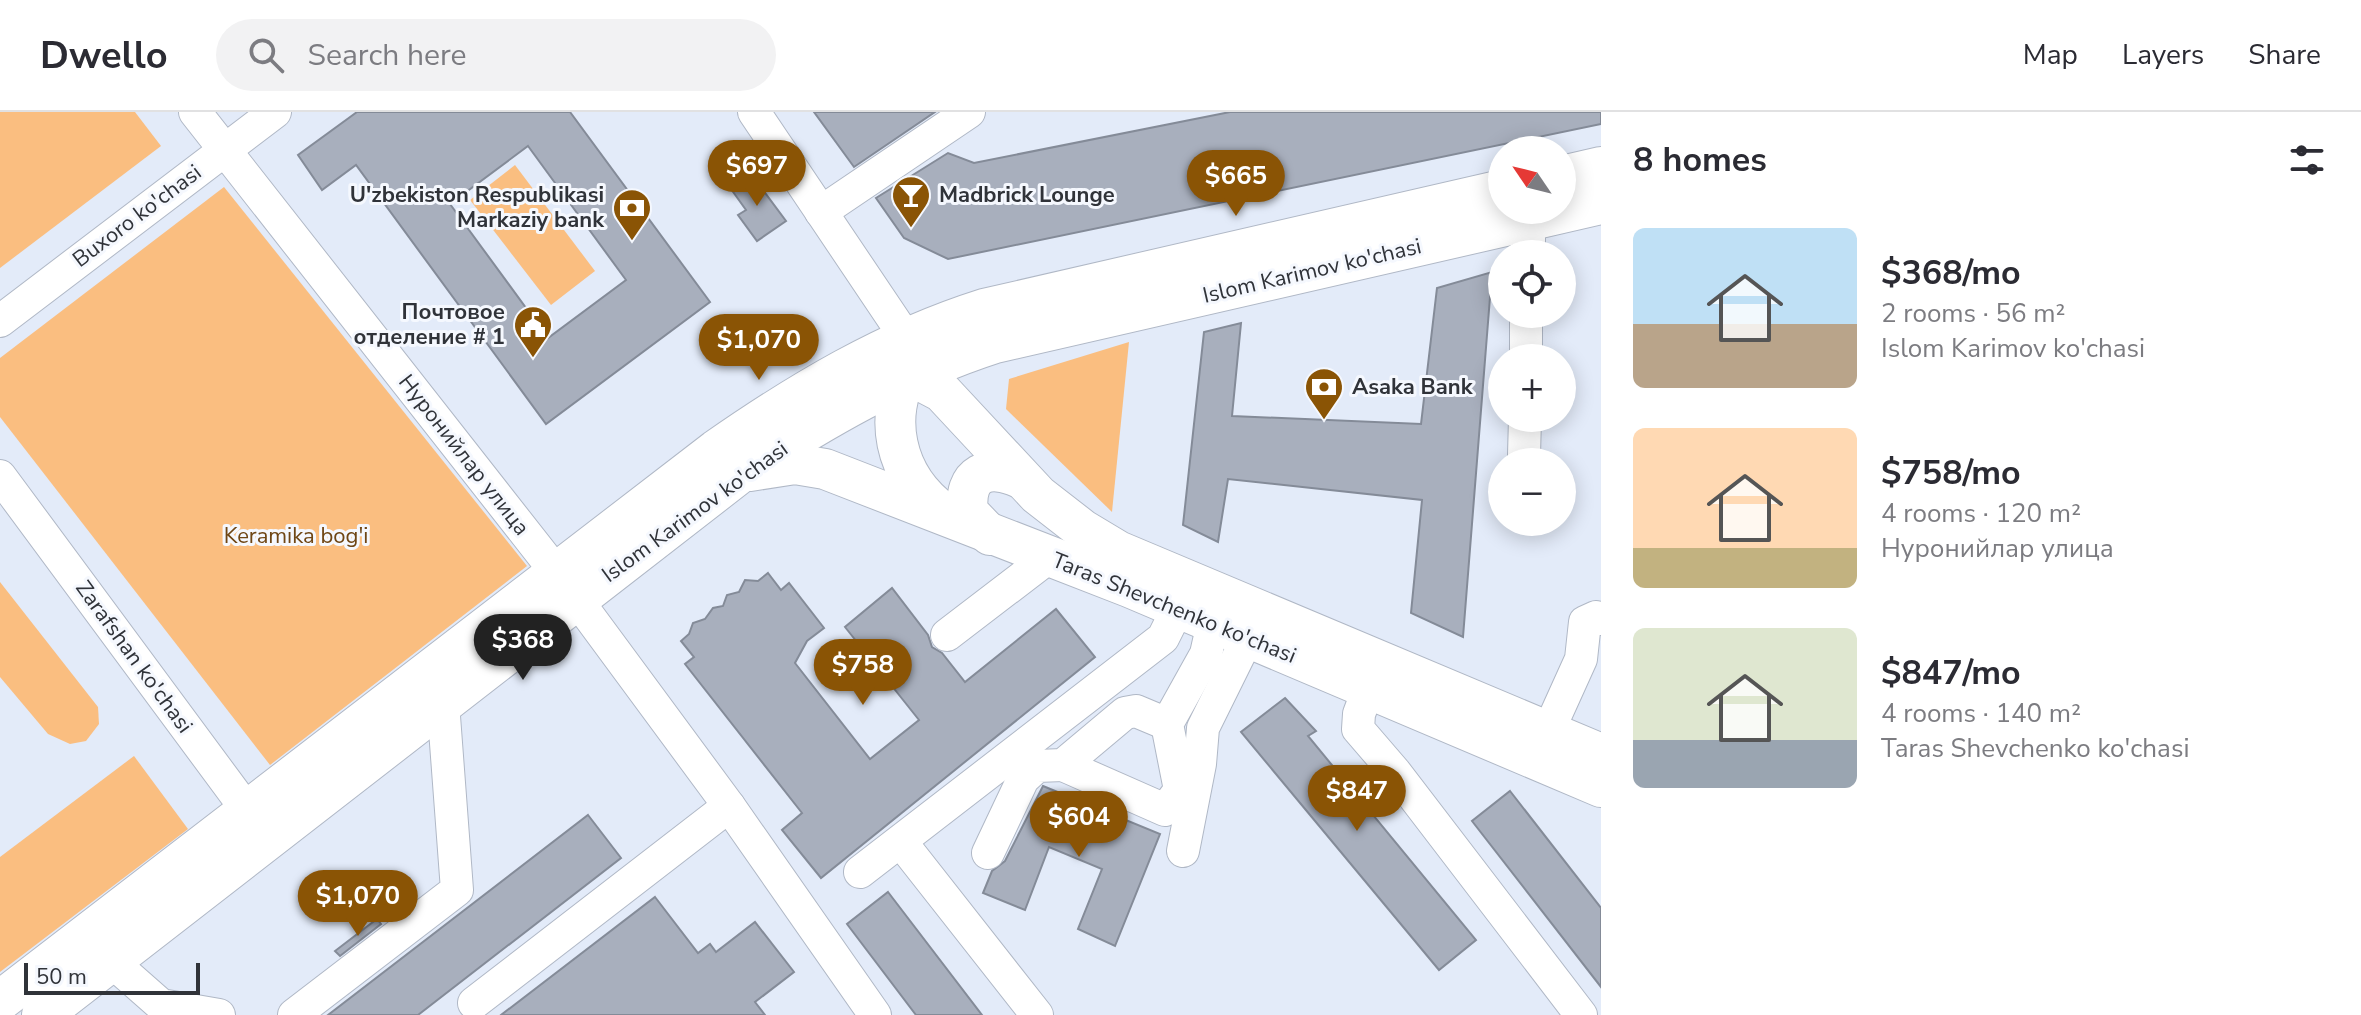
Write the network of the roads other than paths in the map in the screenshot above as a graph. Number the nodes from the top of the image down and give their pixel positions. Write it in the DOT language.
graph roads {
  1 [pos="195,112"];
  2 [pos="275,112"];
  3 [pos="754,112"];
  4 [pos="961,114"];
  5 [pos="224,150"];
  6 [pos="1601,167"];
  7 [pos="1576,173"];
  8 [pos="1488,194"];
  9 [pos="1601,204"];
  10 [pos="821,212"];
  11 [pos="1529,238"];
  12 [pos="0,321"];
  13 [pos="961,335"];
  14 [pos="906,338"];
  15 [pos="840,371"];
  16 [pos="904,378"];
  17 [pos="959,411"];
  18 [pos="739,474"];
  19 [pos="0,476"];
  20 [pos="1020,478"];
  21 [pos="972,527"];
  22 [pos="1049,557"];
  23 [pos="566,586"];
  24 [pos="1601,619"];
  25 [pos="1213,623"];
  26 [pos="947,635"];
  27 [pos="1591,662"];
  28 [pos="1369,687"];
  29 [pos="443,703"];
  30 [pos="1167,724"];
  31 [pos="1548,732"];
  32 [pos="1601,754"];
  33 [pos="1063,765"];
  34 [pos="1601,787"];
  35 [pos="729,806"];
  36 [pos="258,824"];
  37 [pos="901,842"];
  38 [pos="1183,851"];
  39 [pos="988,853"];
  40 [pos="860,872"];
  41 [pos="111,961"];
  42 [pos="474,1003"];
  43 [pos="21,1006"];
  44 [pos="1579,1014"];
  45 [pos="219,1015"];
  46 [pos="294,1015"];
  47 [pos="875,1015"];
  48 [pos="1037,1015"];
  1 -- 5 [label="street, Нуронийлар улица"];
  2 -- 5 [label="street, Buxoro ko'chasi"];
  3 -- 10 [label="street"];
  4 -- 10 [label="street"];
  5 -- 12 [label="street, Buxoro ko'chasi"];
  5 -- 23 [label="street, Нуронийлар улица"];
  6 -- 7 [label="main road"];
  8 -- 13 [label="main road, Islom Karimov ko'chasi"];
  9 -- 11 [label="main road, Islom Karimov ko'chasi"];
  10 -- 14 [label="street"];
  11 -- 13 [label="main road, Islom Karimov ko'chasi"];
  13 -- 14 [label="main road, Islom Karimov ko'chasi"];
  13 -- 16 [label="main road"];
  13 -- 17 [label="main road"];
  14 -- 15 [label="main road, Islom Karimov ko'chasi"];
  15 -- 16 [label="main road, Taras Shevchenko ko'chasi"];
  15 -- 23 [label="main road, Islom Karimov ko'chasi"];
  16 -- 17 [label="main road, Taras Shevchenko ko'chasi"];
  16 -- 18 [label="main road, Islom Karimov ko'chasi"];
  16 -- 21 [label="main road"];
  17 -- 20 [label="main road, Taras Shevchenko ko'chasi"];
  18 -- 21 [label="main road, Taras Shevchenko ko'chasi"];
  18 -- 23 [label="main road, Islom Karimov ko'chasi"];
  19 -- 36 [label="street, Zarafshan ko'chasi"];
  20 -- 21 [label="main road"];
  20 -- 31 [label="main road, Taras Shevchenko ko'chasi"];
  21 -- 22 [label="main road, Taras Shevchenko ko'chasi"];
  22 -- 25 [label="main road, Taras Shevchenko ko'chasi"];
  22 -- 26 [label="street"];
  23 -- 29 [label="main road, Islom Karimov ko'chasi"];
  23 -- 35 [label="street, Нуронийлар улица"];
  23 -- 36 [label="main road, Islom Karimov ko'chasi"];
  24 -- 27 [label="street"];
  25 -- 28 [label="main road, Taras Shevchenko ko'chasi"];
  25 -- 30 [label="street"];
  25 -- 37 [label="street"];
  25 -- 38 [label="street"];
  27 -- 31 [label="street"];
  28 -- 34 [label="main road, Taras Shevchenko ko'chasi"];
  28 -- 44 [label="street"];
  29 -- 36 [label="main road, Islom Karimov ko'chasi"];
  29 -- 46 [label="street"];
  30 -- 33 [label="street"];
  30 -- 33 [label="street"];
  31 -- 32 [label="main road, Taras Shevchenko ko'chasi"];
  33 -- 39 [label="street"];
  35 -- 42 [label="street"];
  35 -- 47 [label="street, Нуронийлар улица"];
  36 -- 41 [label="main road, Islom Karimov ko'chasi"];
  36 -- 43 [label="main road, Islom Karimov ko'chasi"];
  37 -- 40 [label="street"];
  37 -- 48 [label="street"];
  41 -- 43 [label="main road, Islom Karimov ko'chasi"];
  41 -- 45 [label="street"];
}
